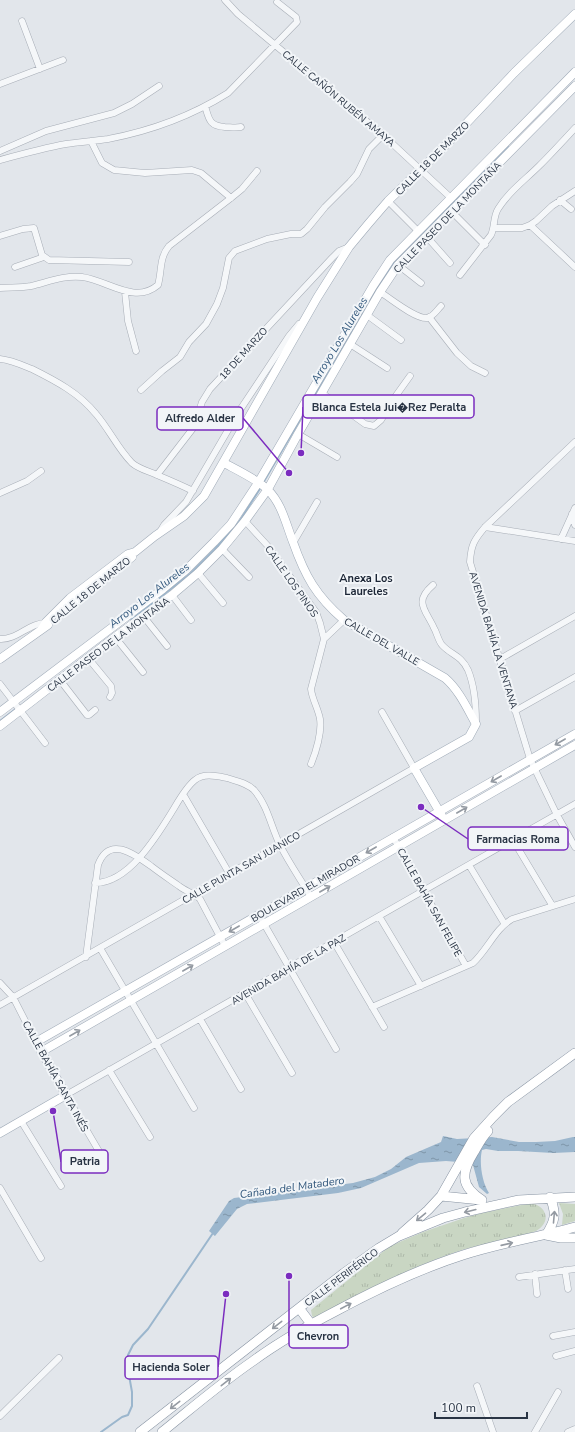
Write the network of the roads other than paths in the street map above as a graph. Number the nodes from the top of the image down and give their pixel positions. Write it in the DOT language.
graph roads {
  1 [pos="225,0"];
  2 [pos="277,2"];
  3 [pos="575,14"];
  4 [pos="22,21"];
  5 [pos="274,44"];
  6 [pos="63,60"];
  7 [pos="40,69"];
  8 [pos="575,72"];
  9 [pos="0,84"];
  10 [pos="159,86"];
  11 [pos="575,86"];
  12 [pos="205,106"];
  13 [pos="241,127"];
  14 [pos="575,128"];
  15 [pos="383,135"];
  16 [pos="91,141"];
  17 [pos="0,151"];
  18 [pos="0,160"];
  19 [pos="422,170"];
  20 [pos="257,171"];
  21 [pos="575,191"];
  22 [pos="231,198"];
  23 [pos="451,198"];
  24 [pos="560,200"];
  25 [pos="388,202"];
  26 [pos="571,209"];
  27 [pos="452,212"];
  28 [pos="530,224"];
  29 [pos="494,228"];
  30 [pos="418,231"];
  31 [pos="0,236"];
  32 [pos="427,237"];
  33 [pos="485,245"];
  34 [pos="349,247"];
  35 [pos="44,257"];
  36 [pos="129,262"];
  37 [pos="450,263"];
  38 [pos="398,265"];
  39 [pos="15,267"];
  40 [pos="575,267"];
  41 [pos="460,275"];
  42 [pos="421,284"];
  43 [pos="0,288"];
  44 [pos="125,292"];
  45 [pos="380,292"];
  46 [pos="441,306"];
  47 [pos="367,315"];
  48 [pos="306,317"];
  49 [pos="429,317"];
  50 [pos="401,340"];
  51 [pos="350,344"];
  52 [pos="136,352"];
  53 [pos="0,359"];
  54 [pos="387,368"];
  55 [pos="485,373"];
  56 [pos="410,376"];
  57 [pos="141,390"];
  58 [pos="322,392"];
  59 [pos="298,434"];
  60 [pos="575,442"];
  61 [pos="337,457"];
  62 [pos="224,463"];
  63 [pos="41,471"];
  64 [pos="157,475"];
  65 [pos="262,485"];
  66 [pos="193,491"];
  67 [pos="0,493"];
  68 [pos="317,502"];
  69 [pos="573,511"];
  70 [pos="245,521"];
  71 [pos="575,525"];
  72 [pos="485,527"];
  73 [pos="161,532"];
  74 [pos="561,539"];
  75 [pos="575,541"];
  76 [pos="293,543"];
  77 [pos="222,549"];
  78 [pos="198,573"];
  79 [pos="249,577"];
  80 [pos="433,585"];
  81 [pos="172,595"];
  82 [pos="223,603"];
  83 [pos="575,616"];
  84 [pos="144,617"];
  85 [pos="191,620"];
  86 [pos="344,620"];
  87 [pos="46,625"];
  88 [pos="115,637"];
  89 [pos="0,639"];
  90 [pos="324,639"];
  91 [pos="167,646"];
  92 [pos="88,658"];
  93 [pos="0,659"];
  94 [pos="500,659"];
  95 [pos="143,672"];
  96 [pos="575,677"];
  97 [pos="60,680"];
  98 [pos="0,684"];
  99 [pos="110,697"];
  100 [pos="18,706"];
  101 [pos="95,710"];
  102 [pos="515,711"];
  103 [pos="0,712"];
  104 [pos="382,712"];
  105 [pos="476,724"];
  106 [pos="0,726"];
  107 [pos="575,734"];
  108 [pos="45,742"];
  109 [pos="575,745"];
  110 [pos="530,759"];
  111 [pos="311,764"];
  112 [pos="414,768"];
  113 [pos="534,769"];
  114 [pos="183,794"];
  115 [pos="575,804"];
  116 [pos="439,811"];
  117 [pos="557,815"];
  118 [pos="444,820"];
  119 [pos="393,837"];
  120 [pos="513,840"];
  121 [pos="280,845"];
  122 [pos="398,847"];
  123 [pos="575,847"];
  124 [pos="139,858"];
  125 [pos="469,865"];
  126 [pos="229,873"];
  127 [pos="94,884"];
  128 [pos="306,888"];
  129 [pos="424,891"];
  130 [pos="193,894"];
  131 [pos="311,897"];
  132 [pos="575,899"];
  133 [pos="552,906"];
  134 [pos="258,915"];
  135 [pos="379,916"];
  136 [pos="264,924"];
  137 [pos="504,924"];
  138 [pos="220,936"];
  139 [pos="334,942"];
  140 [pos="225,946"];
  141 [pos="100,948"];
  142 [pos="86,957"];
  143 [pos="466,966"];
  144 [pos="289,968"];
  145 [pos="0,983"];
  146 [pos="421,986"];
  147 [pos="125,991"];
  148 [pos="244,993"];
  149 [pos="13,998"];
  150 [pos="131,1001"];
  151 [pos="0,1005"];
  152 [pos="372,1007"];
  153 [pos="200,1018"];
  154 [pos="384,1027"];
  155 [pos="36,1042"];
  156 [pos="156,1044"];
  157 [pos="336,1050"];
  158 [pos="41,1052"];
  159 [pos="575,1053"];
  160 [pos="575,1059"];
  161 [pos="109,1070"];
  162 [pos="292,1073"];
  163 [pos="241,1088"];
  164 [pos="66,1095"];
  165 [pos="194,1108"];
  166 [pos="22,1121"];
  167 [pos="0,1133"];
  168 [pos="150,1137"];
  169 [pos="100,1153"];
  170 [pos="462,1165"];
  171 [pos="61,1186"];
  172 [pos="0,1188"];
  173 [pos="441,1196"];
  174 [pos="550,1197"];
  175 [pos="575,1197"];
  176 [pos="482,1200"];
  177 [pos="504,1202"];
  178 [pos="575,1226"];
  179 [pos="546,1235"];
  180 [pos="399,1236"];
  181 [pos="575,1238"];
  182 [pos="41,1258"];
  183 [pos="575,1269"];
  184 [pos="565,1270"];
  185 [pos="535,1274"];
  186 [pos="519,1277"];
  187 [pos="568,1289"];
  188 [pos="537,1294"];
  189 [pos="299,1308"];
  190 [pos="311,1324"];
  191 [pos="575,1332"];
  192 [pos="553,1336"];
  193 [pos="575,1351"];
  194 [pos="556,1356"];
  195 [pos="59,1358"];
  196 [pos="478,1386"];
  197 [pos="558,1392"];
  198 [pos="0,1416"];
  199 [pos="575,1430"];
  200 [pos="140,1432"];
  201 [pos="162,1432"];
  202 [pos="493,1432"];
  203 [pos="535,1432"];
  204 [pos="568,1432"];
  1 -- 5 [label="street, CALLE CAÑÓN RUBÉN AMAYA"];
  2 -- 5 [label="street"];
  3 -- 19 [label="main road, CALLE 18 DE MARZO"];
  4 -- 7 [label="street"];
  5 -- 12 [label="street"];
  5 -- 15 [label="street, CALLE CAÑÓN RUBÉN AMAYA"];
  6 -- 7 [label="street"];
  7 -- 9 [label="street"];
  8 -- 23 [label="main road, CALLE PASEO DE LA MONTAÑA"];
  10 -- 17 [label="street"];
  11 -- 27 [label="main road, CALLE PASEO DE LA MONTAÑA"];
  12 -- 13 [label="street"];
  12 -- 16 [label="street"];
  14 -- 29 [label="street"];
  15 -- 19 [label="street, CALLE CAÑÓN RUBÉN AMAYA"];
  15 -- 57 [label="street"];
  16 -- 18 [label="street"];
  16 -- 22 [label="street"];
  19 -- 23 [label="street, CALLE CAÑÓN RUBÉN AMAYA"];
  19 -- 25 [label="main road, CALLE 18 DE MARZO"];
  20 -- 22 [label="street"];
  21 -- 24 [label="street"];
  22 -- 44 [label="street"];
  23 -- 30 [label="main road, CALLE PASEO DE LA MONTAÑA"];
  24 -- 26 [label="street"];
  24 -- 28 [label="street"];
  25 -- 30 [label="street"];
  25 -- 34 [label="main road, CALLE 18 DE MARZO"];
  27 -- 32 [label="main road, CALLE PASEO DE LA MONTAÑA"];
  27 -- 33 [label="street"];
  28 -- 29 [label="street"];
  28 -- 40 [label="street"];
  29 -- 33 [label="street"];
  30 -- 65 [label="main road, CALLE PASEO DE LA MONTAÑA"];
  31 -- 35 [label="street"];
  32 -- 37 [label="street"];
  32 -- 38 [label="main road, CALLE PASEO DE LA MONTAÑA"];
  33 -- 41 [label="street"];
  34 -- 48 [label="main road, CALLE 18 DE MARZO"];
  34 -- 64 [label="street, 18 DE MARZO"];
  35 -- 36 [label="street"];
  35 -- 39 [label="street"];
  38 -- 42 [label="street"];
  38 -- 45 [label="main road, CALLE PASEO DE LA MONTAÑA"];
  43 -- 44 [label="street"];
  44 -- 52 [label="street"];
  45 -- 47 [label="main road, CALLE PASEO DE LA MONTAÑA"];
  45 -- 49 [label="street"];
  46 -- 49 [label="street"];
  47 -- 50 [label="street"];
  47 -- 51 [label="main road, CALLE PASEO DE LA MONTAÑA"];
  48 -- 62 [label="main road, CALLE 18 DE MARZO"];
  48 -- 66 [label="street, CALLE 18 DE MARZO"];
  49 -- 55 [label="street"];
  51 -- 54 [label="street"];
  51 -- 58 [label="main road, CALLE PASEO DE LA MONTAÑA"];
  53 -- 64 [label="street"];
  56 -- 58 [label="street"];
  58 -- 59 [label="main road, CALLE PASEO DE LA MONTAÑA"];
  59 -- 61 [label="street"];
  59 -- 65 [label="main road, CALLE PASEO DE LA MONTAÑA"];
  60 -- 72 [label="street, AVENIDA BAHÍA LA VENTANA"];
  62 -- 65 [label="main road, CALLE DEL VALLE"];
  62 -- 73 [label="main road, CALLE 18 DE MARZO"];
  63 -- 67 [label="street"];
  64 -- 66 [label="street"];
  65 -- 70 [label="main road, CALLE PASEO DE LA MONTAÑA"];
  65 -- 76 [label="main road, CALLE DEL VALLE"];
  65 -- 100 [label="main road, CALLE PASEO DE LA MONTAÑA"];
  66 -- 73 [label="street, CALLE 18 DE MARZO"];
  68 -- 76 [label="street"];
  69 -- 71 [label="street"];
  69 -- 74 [label="street"];
  70 -- 77 [label="main road, CALLE PASEO DE LA MONTAÑA"];
  70 -- 90 [label="street, CALLE LOS PINOS"];
  72 -- 74 [label="street"];
  72 -- 94 [label="street, AVENIDA BAHÍA LA VENTANA"];
  73 -- 87 [label="main road, CALLE 18 DE MARZO"];
  74 -- 75 [label="street"];
  76 -- 86 [label="main road, CALLE DEL VALLE"];
  77 -- 78 [label="main road, CALLE PASEO DE LA MONTAÑA"];
  77 -- 79 [label="street"];
  78 -- 81 [label="main road, CALLE PASEO DE LA MONTAÑA"];
  78 -- 82 [label="street"];
  80 -- 105 [label="street"];
  81 -- 84 [label="main road, CALLE PASEO DE LA MONTAÑA"];
  81 -- 85 [label="street"];
  83 -- 94 [label="street"];
  84 -- 88 [label="main road, CALLE PASEO DE LA MONTAÑA"];
  84 -- 91 [label="street"];
  86 -- 90 [label="street"];
  86 -- 105 [label="main road, CALLE DEL VALLE"];
  87 -- 89 [label="street"];
  87 -- 93 [label="main road, CALLE 18 DE MARZO"];
  88 -- 92 [label="main road, CALLE PASEO DE LA MONTAÑA"];
  88 -- 95 [label="street"];
  90 -- 111 [label="street, CALLE LOS PINOS"];
  92 -- 97 [label="main road, CALLE PASEO DE LA MONTAÑA"];
  92 -- 99 [label="street"];
  94 -- 102 [label="street, AVENIDA BAHÍA LA VENTANA"];
  96 -- 102 [label="street"];
  97 -- 100 [label="main road, CALLE PASEO DE LA MONTAÑA"];
  97 -- 101 [label="street"];
  98 -- 100 [label="street"];
  100 -- 103 [label="main road"];
  100 -- 106 [label="main road, CALLE PASEO DE LA MONTAÑA"];
  100 -- 108 [label="street"];
  102 -- 110 [label="street, AVENIDA BAHÍA LA VENTANA"];
  104 -- 112 [label="street"];
  105 -- 112 [label="main road, CALLE PUNTA SAN JUANICO"];
  107 -- 110 [label="main road, BOULEVARD EL MIRADOR, one-way"];
  109 -- 113 [label="main road, BOULEVARD EL MIRADOR"];
  110 -- 113 [label="street, AVENIDA BAHÍA LA VENTANA"];
  110 -- 116 [label="main road, BOULEVARD EL MIRADOR, one-way"];
  112 -- 116 [label="main road"];
  112 -- 121 [label="street, CALLE PUNTA SAN JUANICO"];
  113 -- 117 [label="street, AVENIDA BAHÍA LA VENTANA"];
  118 -- 113 [label="main road, BOULEVARD EL MIRADOR, one-way"];
  114 -- 121 [label="street"];
  114 -- 124 [label="street"];
  114 -- 126 [label="street"];
  115 -- 117 [label="street, AVENIDA BAHÍA DE LA PAZ"];
  116 -- 118 [label="main road"];
  116 -- 119 [label="main road, BOULEVARD EL MIRADOR"];
  117 -- 120 [label="street, AVENIDA BAHÍA DE LA PAZ"];
  117 -- 123 [label="street, AVENIDA BAHÍA LA VENTANA"];
  118 -- 122 [label="main road, BOULEVARD EL MIRADOR"];
  119 -- 122 [label="street, CALLE BAHÍA SAN FELIPE"];
  119 -- 128 [label="main road, BOULEVARD EL MIRADOR, one-way"];
  120 -- 125 [label="street, AVENIDA BAHÍA DE LA PAZ"];
  120 -- 133 [label="street"];
  121 -- 126 [label="street, CALLE PUNTA SAN JUANICO"];
  121 -- 128 [label="street"];
  122 -- 129 [label="street, CALLE BAHÍA SAN FELIPE"];
  131 -- 122 [label="main road, BOULEVARD EL MIRADOR, one-way"];
  124 -- 127 [label="street"];
  124 -- 127 [label="street"];
  124 -- 130 [label="street"];
  125 -- 129 [label="street, AVENIDA BAHÍA DE LA PAZ"];
  125 -- 137 [label="street"];
  126 -- 130 [label="street, CALLE PUNTA SAN JUANICO"];
  127 -- 142 [label="street"];
  128 -- 131 [label="street"];
  128 -- 134 [label="main road, BOULEVARD EL MIRADOR"];
  129 -- 135 [label="street, AVENIDA BAHÍA DE LA PAZ"];
  129 -- 143 [label="street, CALLE BAHÍA SAN FELIPE"];
  130 -- 138 [label="street"];
  130 -- 141 [label="street, CALLE PUNTA SAN JUANICO"];
  131 -- 136 [label="main road, BOULEVARD EL MIRADOR"];
  132 -- 133 [label="street"];
  133 -- 137 [label="street"];
  134 -- 136 [label="street"];
  134 -- 138 [label="main road, BOULEVARD EL MIRADOR, one-way"];
  135 -- 139 [label="street, AVENIDA BAHÍA DE LA PAZ"];
  135 -- 146 [label="street"];
  136 -- 140 [label="main road, BOULEVARD EL MIRADOR"];
  136 -- 144 [label="street"];
  137 -- 143 [label="street"];
  138 -- 140 [label="street"];
  138 -- 147 [label="main road, BOULEVARD EL MIRADOR"];
  139 -- 144 [label="street, AVENIDA BAHÍA DE LA PAZ"];
  139 -- 152 [label="street"];
  150 -- 140 [label="main road, BOULEVARD EL MIRADOR, one-way"];
  141 -- 142 [label="street, CALLE PUNTA SAN JUANICO"];
  141 -- 147 [label="street"];
  142 -- 149 [label="street, CALLE PUNTA SAN JUANICO"];
  143 -- 146 [label="street"];
  144 -- 148 [label="street, AVENIDA BAHÍA DE LA PAZ"];
  144 -- 157 [label="street"];
  145 -- 149 [label="street, CALLE BAHÍA SANTA INÉS"];
  146 -- 152 [label="street"];
  147 -- 150 [label="street"];
  147 -- 155 [label="main road, BOULEVARD EL MIRADOR"];
  148 -- 153 [label="street, AVENIDA BAHÍA DE LA PAZ"];
  148 -- 162 [label="street"];
  149 -- 151 [label="street, CALLE PUNTA SAN JUANICO"];
  149 -- 155 [label="street, CALLE BAHÍA SANTA INÉS"];
  150 -- 156 [label="street"];
  158 -- 150 [label="main road, BOULEVARD EL MIRADOR, one-way"];
  152 -- 154 [label="street"];
  153 -- 156 [label="street, AVENIDA BAHÍA DE LA PAZ"];
  153 -- 163 [label="street"];
  155 -- 158 [label="main road, CALLE BAHÍA SANTA INÉS"];
  156 -- 161 [label="street, AVENIDA BAHÍA DE LA PAZ"];
  156 -- 165 [label="street"];
  158 -- 164 [label="main road, CALLE BAHÍA SANTA INÉS"];
  159 -- 170 [label="highway"];
  160 -- 170 [label="highway"];
  161 -- 164 [label="street, AVENIDA BAHÍA DE LA PAZ"];
  161 -- 168 [label="street"];
  164 -- 166 [label="main road, AVENIDA BAHÍA DE LA PAZ"];
  164 -- 169 [label="street, CALLE BAHÍA SANTA INÉS"];
  166 -- 167 [label="main road, AVENIDA BAHÍA DE LA PAZ"];
  166 -- 171 [label="street"];
  170 -- 173 [label="highway"];
  170 -- 176 [label="highway"];
  172 -- 182 [label="street"];
  173 -- 176 [label="highway"];
  173 -- 180 [label="highway, one-way"];
  174 -- 175 [label="highway, CALLE PERIFÉRICO"];
  174 -- 177 [label="highway, CALLE PERIFÉRICO"];
  179 -- 174 [label="highway, one-way"];
  176 -- 177 [label="highway"];
  177 -- 180 [label="highway, CALLE PERIFÉRICO, one-way"];
  178 -- 179 [label="highway, CALLE PERIFÉRICO"];
  179 -- 181 [label="highway"];
  190 -- 179 [label="highway, CALLE PERIFÉRICO, one-way"];
  180 -- 189 [label="highway, CALLE PERIFÉRICO"];
  183 -- 184 [label="street"];
  184 -- 185 [label="street"];
  184 -- 187 [label="street"];
  185 -- 186 [label="street"];
  185 -- 188 [label="street"];
  189 -- 190 [label="highway"];
  189 -- 200 [label="highway, CALLE PERIFÉRICO, one-way"];
  201 -- 190 [label="highway, CALLE PERIFÉRICO, one-way"];
  191 -- 192 [label="street"];
  193 -- 194 [label="street"];
  195 -- 198 [label="street"];
  196 -- 202 [label="street"];
  197 -- 203 [label="street"];
  199 -- 204 [label="street"];
}
